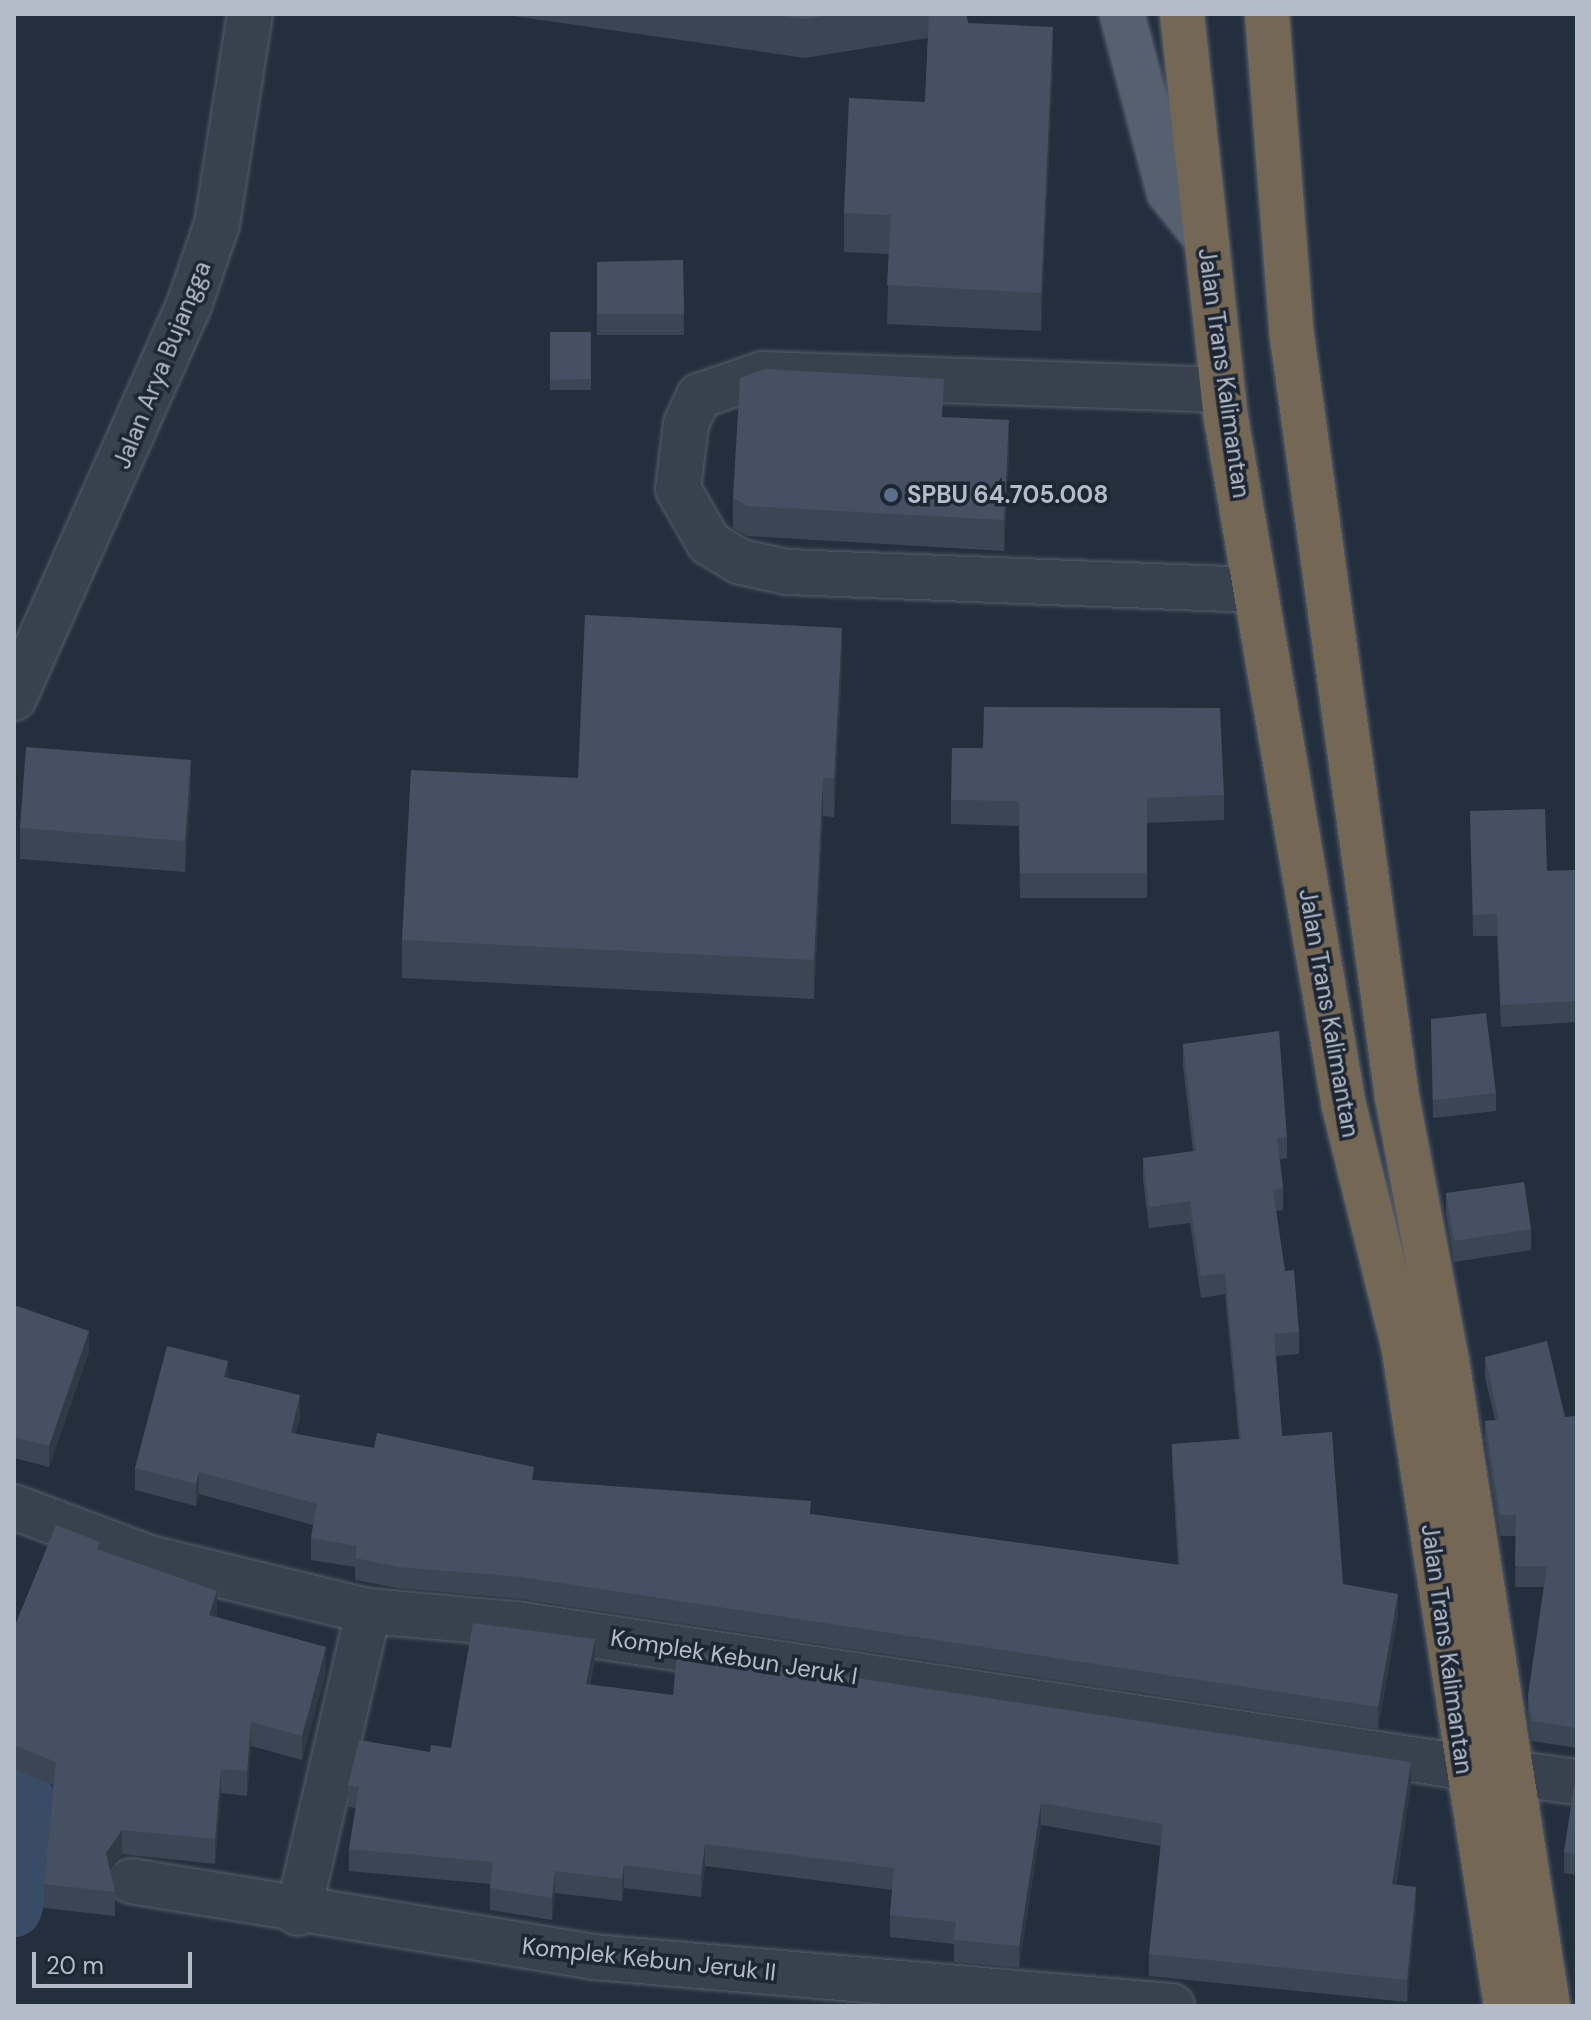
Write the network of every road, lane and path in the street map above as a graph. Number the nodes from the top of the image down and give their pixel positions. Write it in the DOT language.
graph roads {
  1 [pos="250,14"];
  2 [pos="1122,14"];
  3 [pos="1182,14"];
  4 [pos="1267,14"];
  5 [pos="1206,238"];
  6 [pos="1223,390"];
  7 [pos="1256,590"];
  8 [pos="19,671"];
  9 [pos="14,1507"];
  10 [pos="368,1611"];
  11 [pos="1464,1767"];
  12 [pos="1511,1773"];
  13 [pos="1577,1782"];
  14 [pos="131,1881"];
  15 [pos="1530,1893"];
  16 [pos="1487,1898"];
  17 [pos="298,1913"];
  18 [pos="1526,1997"];
  19 [pos="1172,2006"];
  1 -- 8 [label="street, Jalan Arya Bujangga"];
  2 -- 5 [label="main road"];
  3 -- 5 [label="highway, Jalan Trans Kalimantan"];
  4 -- 12 [label="highway, Jalan Trans Kalimantan"];
  5 -- 6 [label="highway, Jalan Trans Kalimantan"];
  6 -- 7 [label="highway, Jalan Trans Kalimantan"];
  6 -- 7 [label="street"];
  7 -- 11 [label="highway, Jalan Trans Kalimantan"];
  9 -- 10 [label="street, Komplek Kebun Jeruk I"];
  10 -- 11 [label="street, Komplek Kebun Jeruk I"];
  10 -- 17 [label="street"];
  11 -- 16 [label="highway, Jalan Trans Kalimantan"];
  12 -- 13 [label="street"];
  12 -- 15 [label="highway, Jalan Trans Kalimantan"];
  14 -- 17 [label="street, Komplek Kebun Jeruk II"];
  15 -- 16 [label="highway"];
  15 -- 18 [label="highway, Jalan Trans Kalimantan"];
  16 -- 18 [label="highway, Jalan Trans Kalimantan"];
  17 -- 19 [label="street, Komplek Kebun Jeruk II"];
}
